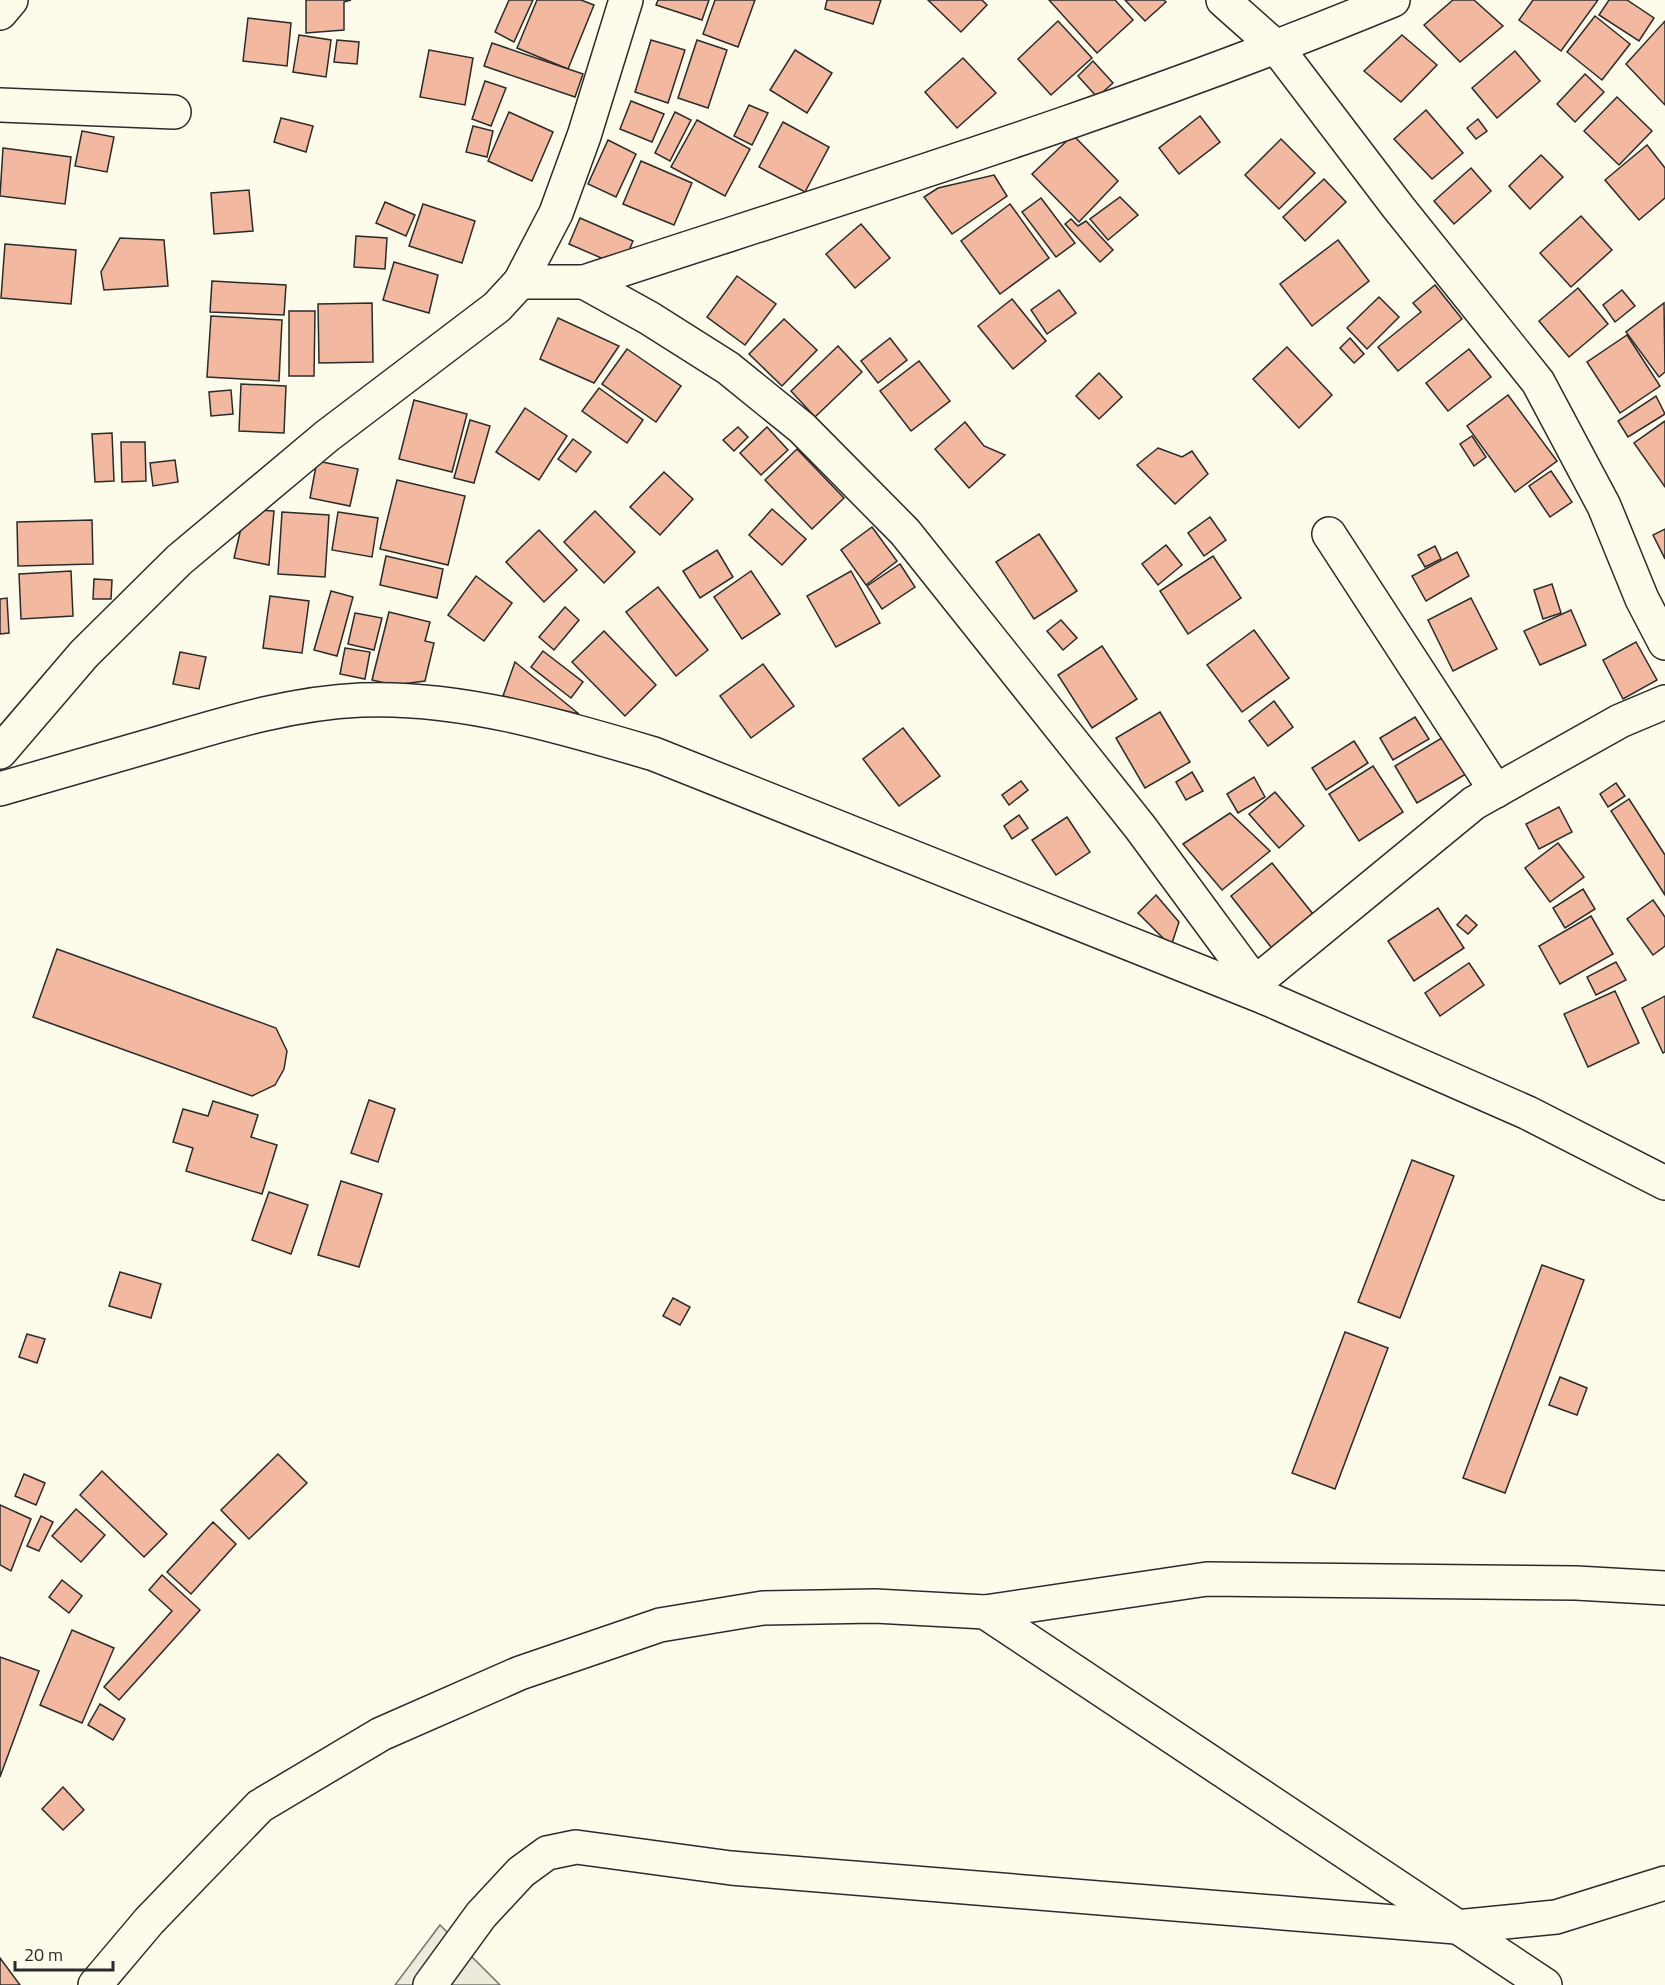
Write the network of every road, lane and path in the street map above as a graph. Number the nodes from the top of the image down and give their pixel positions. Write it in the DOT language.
graph roads {
  1 [pos="11,0"];
  2 [pos="626,0"];
  3 [pos="1223,0"];
  4 [pos="1393,0"];
  5 [pos="0,13"];
  6 [pos="1277,48"];
  7 [pos="0,105"];
  8 [pos="174,112"];
  9 [pos="520,282"];
  10 [pos="584,282"];
  11 [pos="1329,534"];
  12 [pos="1665,642"];
  13 [pos="1665,702"];
  14 [pos="0,752"];
  15 [pos="0,789"];
  16 [pos="1496,791"];
  17 [pos="1261,990"];
  18 [pos="1665,1183"];
  19 [pos="1665,1588"];
  20 [pos="985,1612"];
  21 [pos="1665,1883"];
  22 [pos="1455,1927"];
  23 [pos="95,1985"];
  24 [pos="430,1985"];
  25 [pos="1545,1985"];
  1 -- 5 [label="street"];
  2 -- 9 [label="street"];
  3 -- 6 [label="street"];
  4 -- 6 [label="street"];
  6 -- 10 [label="street"];
  6 -- 12 [label="street"];
  7 -- 8 [label="street"];
  9 -- 10 [label="street"];
  9 -- 14 [label="street"];
  10 -- 17 [label="street"];
  11 -- 16 [label="street"];
  13 -- 16 [label="street"];
  15 -- 17 [label="street"];
  16 -- 17 [label="street"];
  17 -- 18 [label="street"];
  19 -- 20 [label="street"];
  20 -- 22 [label="street"];
  20 -- 23 [label="street"];
  21 -- 22 [label="street"];
  22 -- 24 [label="street"];
  22 -- 25 [label="street"];
}
